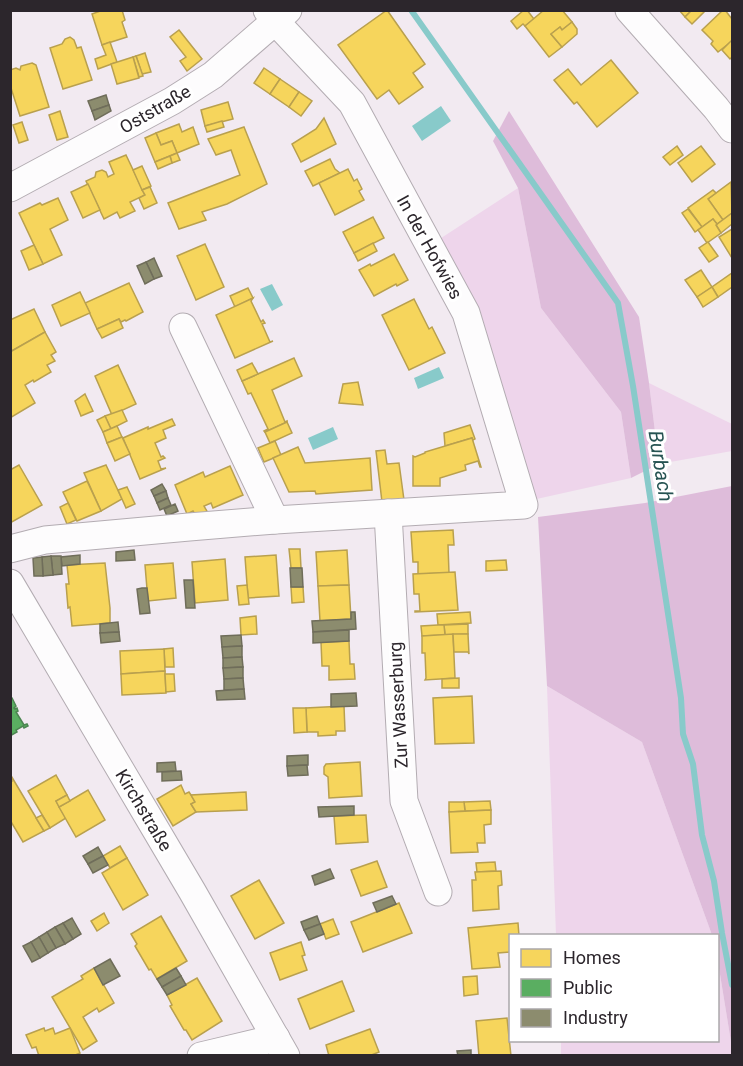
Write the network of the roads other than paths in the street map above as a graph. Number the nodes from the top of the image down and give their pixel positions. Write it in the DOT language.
graph roads {
  1 [pos="629,10"];
  2 [pos="277,14"];
  3 [pos="732,129"];
  4 [pos="10,188"];
  5 [pos="183,327"];
  6 [pos="388,513"];
  7 [pos="274,520"];
  8 [pos="10,549"];
  9 [pos="10,583"];
  10 [pos="438,892"];
  11 [pos="281,1047"];
  12 [pos="201,1056"];
  1 -- 3 [label="street"];
  2 -- 4 [label="street, Oststraße"];
  2 -- 6 [label="street, In der Hofwies"];
  5 -- 7 [label="street"];
  6 -- 7 [label="street"];
  6 -- 10 [label="street, Zur Wasserburg"];
  7 -- 8 [label="street"];
  9 -- 11 [label="street, Kirchstraße"];
  11 -- 12 [label="street, Kirchstraße"];
}
